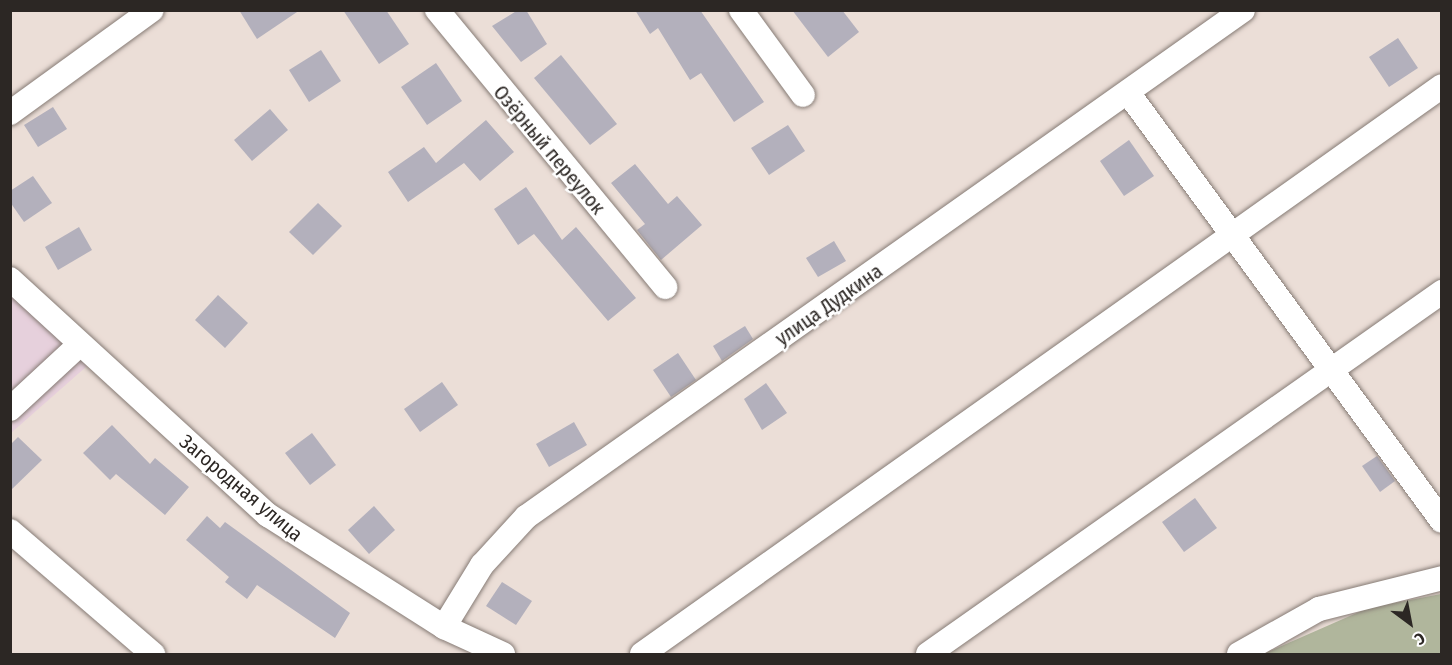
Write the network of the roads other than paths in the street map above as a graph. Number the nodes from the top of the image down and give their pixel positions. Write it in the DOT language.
graph roads {
  1 [pos="152,10"];
  2 [pos="437,10"];
  3 [pos="741,10"];
  4 [pos="1243,10"];
  5 [pos="1442,86"];
  6 [pos="1129,94"];
  7 [pos="803,95"];
  8 [pos="10,114"];
  9 [pos="1232,235"];
  10 [pos="10,279"];
  11 [pos="665,287"];
  12 [pos="1442,292"];
  13 [pos="78,346"];
  14 [pos="1331,370"];
  15 [pos="10,409"];
  16 [pos="1438,510"];
  17 [pos="10,531"];
  18 [pos="1442,578"];
  19 [pos="444,627"];
  20 [pos="153,654"];
  21 [pos="503,654"];
  22 [pos="642,654"];
  23 [pos="928,654"];
  24 [pos="1239,654"];
  1 -- 8 [label="street"];
  2 -- 11 [label="street, Озёрный переулок"];
  3 -- 7 [label="street"];
  4 -- 6 [label="street, улица Дудкина"];
  5 -- 9 [label="street"];
  6 -- 9 [label="street"];
  6 -- 19 [label="street, улица Дудкина"];
  9 -- 14 [label="street"];
  9 -- 22 [label="street"];
  10 -- 13 [label="street, Загородная улица"];
  12 -- 14 [label="street"];
  13 -- 15 [label="street"];
  13 -- 19 [label="street, Загородная улица"];
  14 -- 16 [label="street"];
  14 -- 23 [label="street"];
  17 -- 20 [label="street"];
  18 -- 24 [label="street"];
  19 -- 21 [label="street, Загородная улица"];
}
